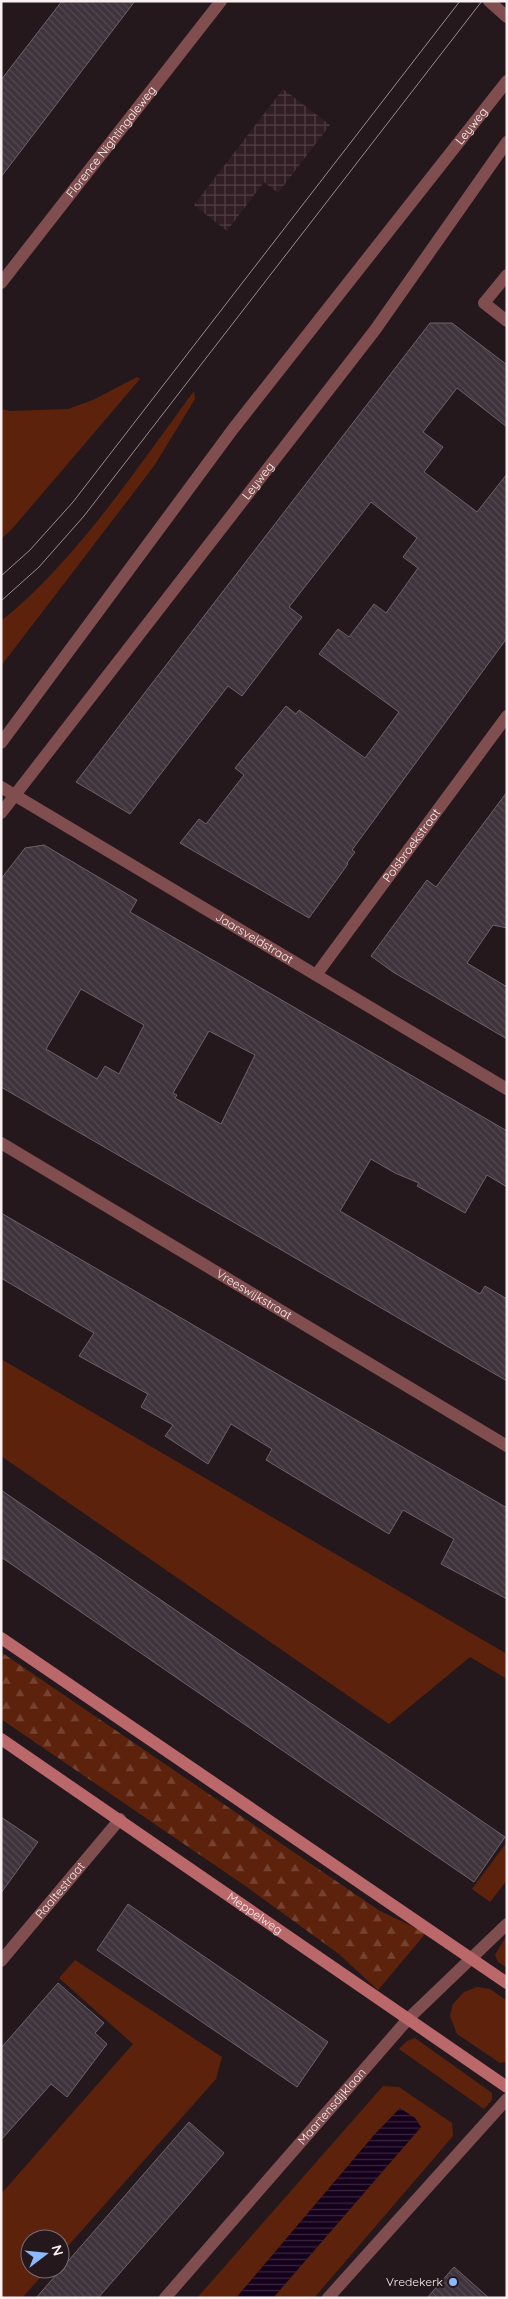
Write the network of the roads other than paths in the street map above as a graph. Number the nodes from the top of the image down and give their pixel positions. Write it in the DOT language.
graph roads {
  1 [pos="221,1"];
  2 [pos="488,1"];
  3 [pos="507,16"];
  4 [pos="507,81"];
  5 [pos="507,142"];
  6 [pos="507,275"];
  7 [pos="1,283"];
  8 [pos="507,321"];
  9 [pos="507,716"];
  10 [pos="1,743"];
  11 [pos="1,787"];
  12 [pos="15,796"];
  13 [pos="1,813"];
  14 [pos="316,975"];
  15 [pos="507,1089"];
  16 [pos="1,1144"];
  17 [pos="507,1446"];
  18 [pos="1,1638"];
  19 [pos="1,1738"];
  20 [pos="120,1819"];
  21 [pos="507,1924"];
  22 [pos="470,1958"];
  23 [pos="1,1961"];
  24 [pos="507,1982"];
  25 [pos="409,2018"];
  26 [pos="507,2087"];
  27 [pos="507,2099"];
  28 [pos="165,2298"];
  29 [pos="328,2298"];
  1 -- 7 [label="street, Florence Nightingaleweg"];
  2 -- 3 [label="street"];
  4 -- 10 [label="street, Leyweg"];
  5 -- 12 [label="street, Leyweg"];
  6 -- 8 [label="street"];
  9 -- 14 [label="street, Polsbroekstraat"];
  11 -- 12 [label="street, Jaarsveldstraat"];
  12 -- 13 [label="street, Leyweg"];
  12 -- 14 [label="street, Jaarsveldstraat"];
  14 -- 15 [label="street, Jaarsveldstraat"];
  16 -- 17 [label="street, Vreeswijkstraat"];
  18 -- 22 [label="main road"];
  19 -- 20 [label="main road, Meppelweg"];
  20 -- 23 [label="street, Raaltestraat"];
  20 -- 25 [label="main road, Meppelweg"];
  21 -- 22 [label="street, Maartensdijklaan"];
  22 -- 24 [label="main road"];
  22 -- 25 [label="street, Maartensdijklaan"];
  25 -- 26 [label="main road, Meppelweg"];
  25 -- 28 [label="street, Maartensdijklaan"];
  27 -- 29 [label="street"];
}
